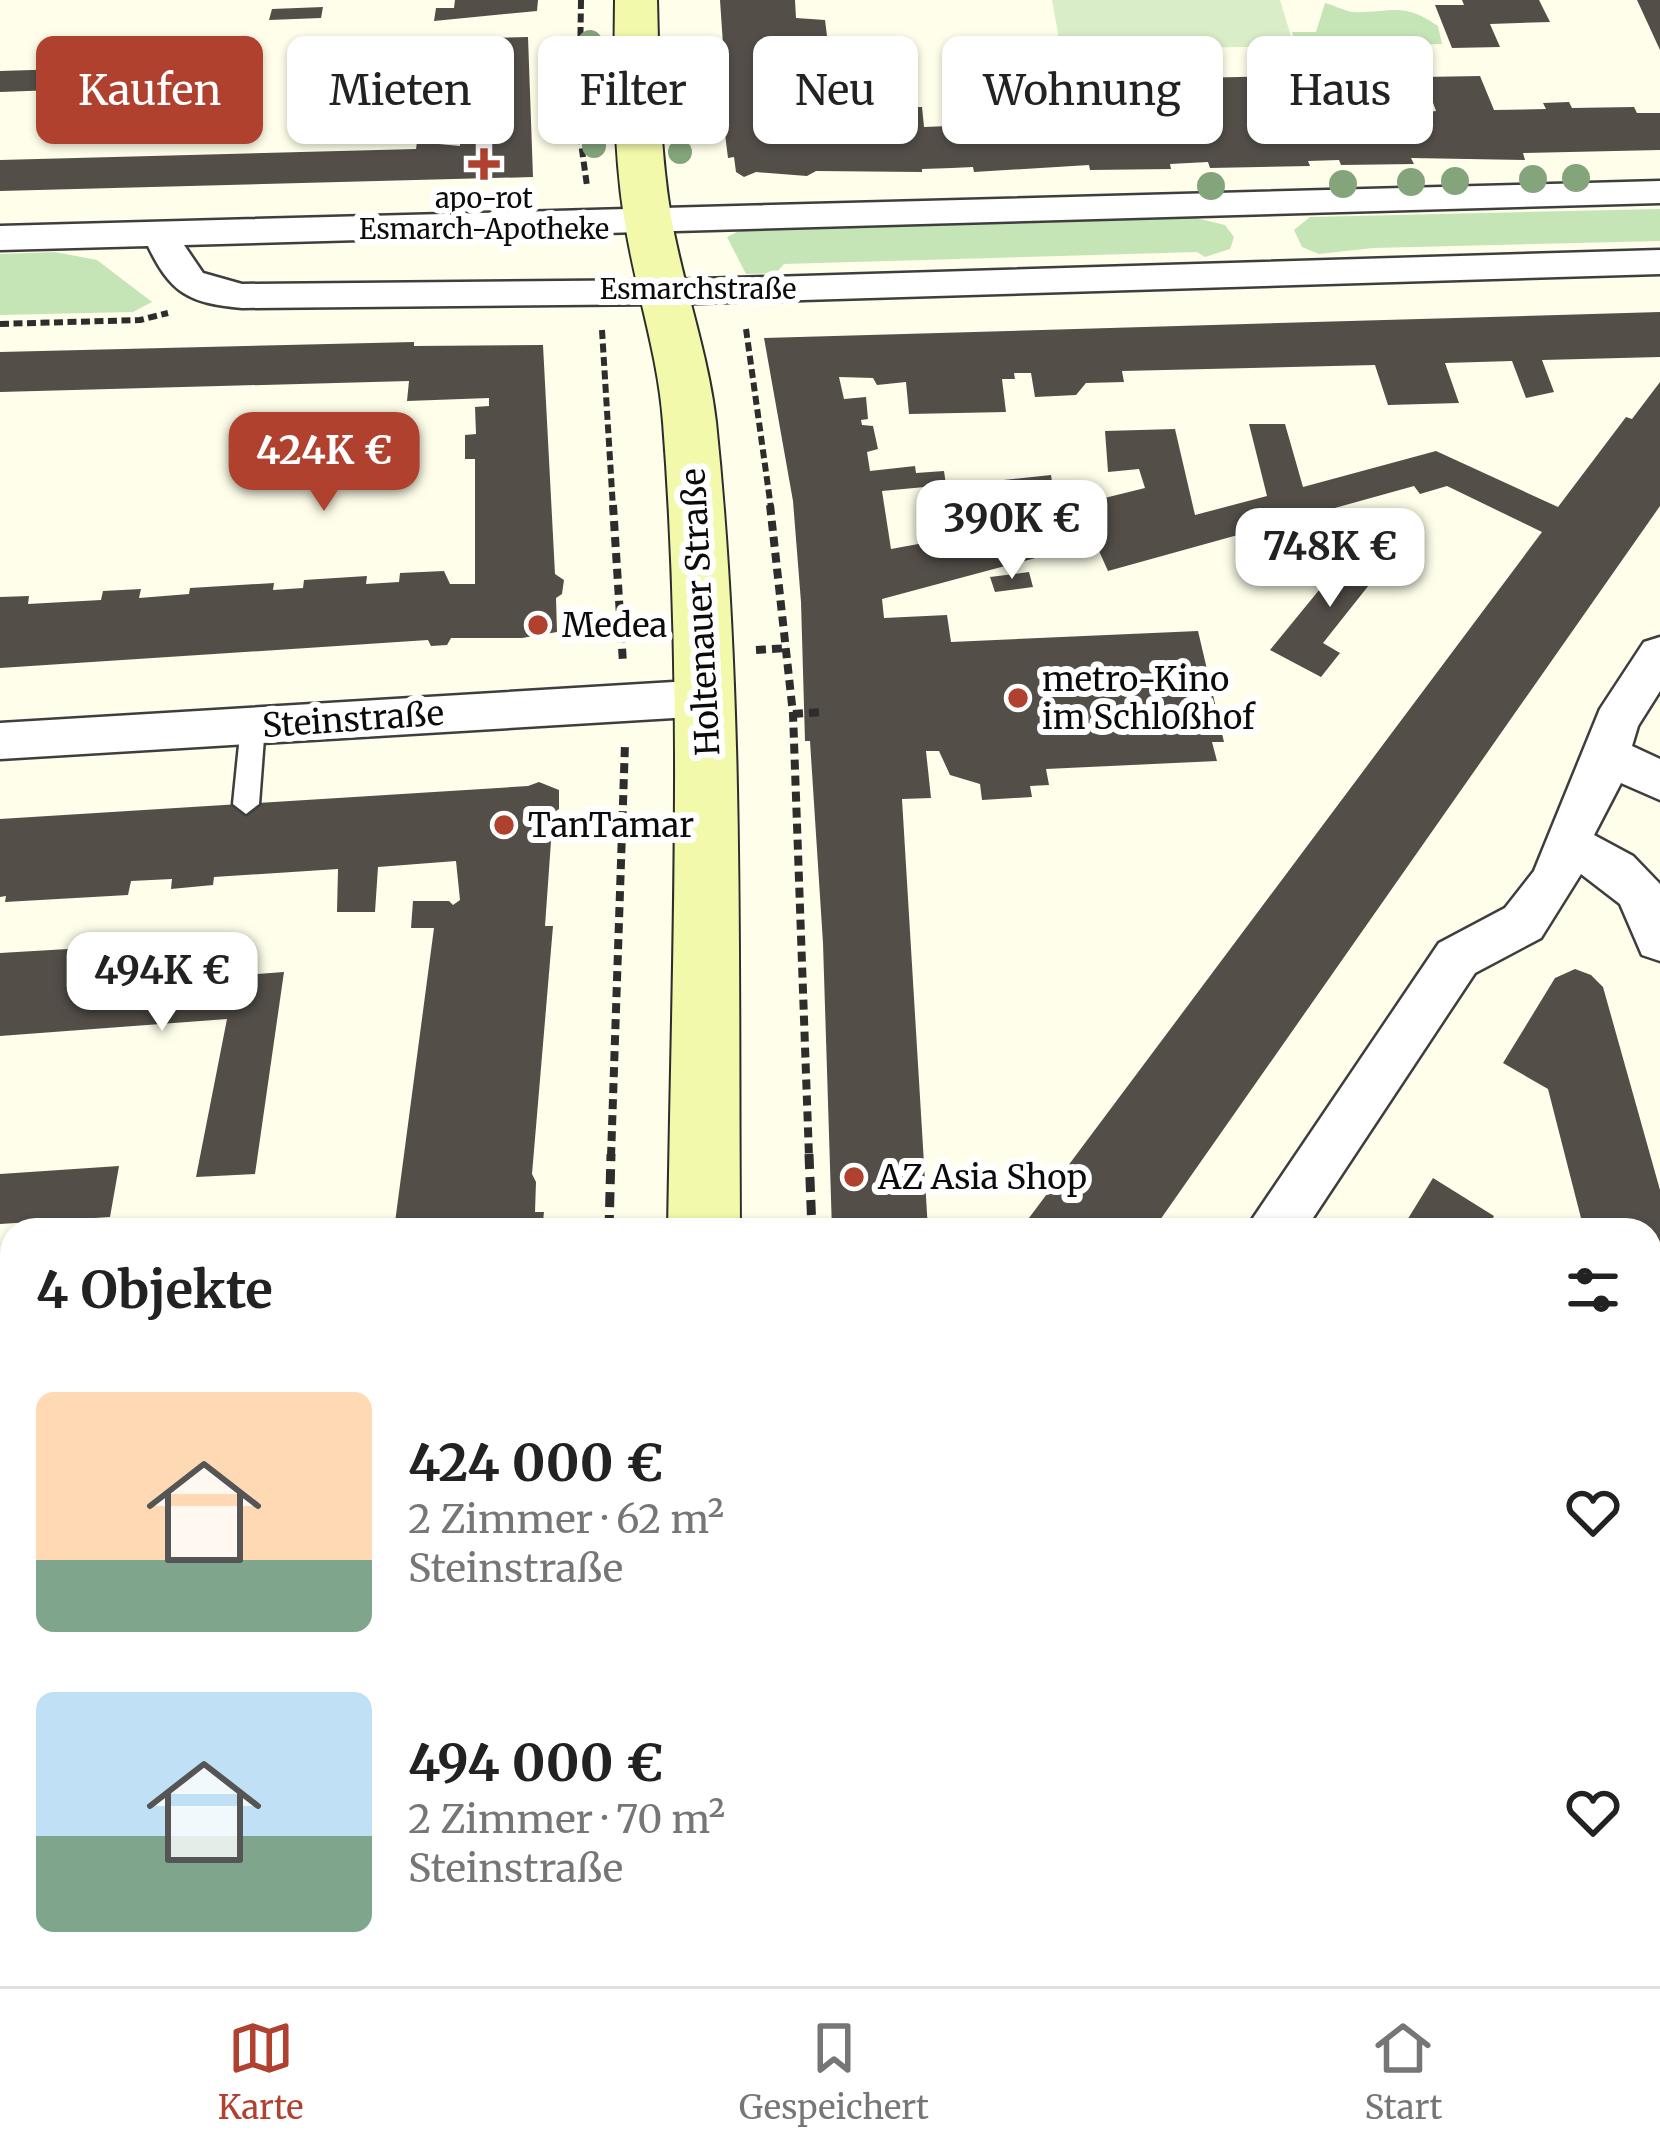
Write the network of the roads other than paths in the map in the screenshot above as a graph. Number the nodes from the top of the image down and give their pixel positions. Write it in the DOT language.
graph roads {
  1 [pos="636,0"];
  2 [pos="1660,192"];
  3 [pos="1245,201"];
  4 [pos="648,222"];
  5 [pos="161,235"];
  6 [pos="0,238"];
  7 [pos="1660,262"];
  8 [pos="1266,278"];
  9 [pos="667,292"];
  10 [pos="1660,653"];
  11 [pos="706,698"];
  12 [pos="253,725"];
  13 [pos="0,741"];
  14 [pos="1606,754"];
  15 [pos="1660,782"];
  16 [pos="246,804"];
  17 [pos="1567,844"];
  18 [pos="1660,940"];
  19 [pos="704,1218"];
  20 [pos="1281,1218"];
  1 -- 4 [label="main road, Holtenauer Straße"];
  2 -- 3 [label="street"];
  3 -- 4 [label="street"];
  3 -- 8 [label="street"];
  4 -- 5 [label="street"];
  4 -- 9 [label="main road, Holtenauer Straße"];
  5 -- 6 [label="street"];
  5 -- 9 [label="street, Esmarchstraße"];
  7 -- 8 [label="street, Esmarchstraße"];
  8 -- 9 [label="street, Esmarchstraße"];
  9 -- 11 [label="main road, Holtenauer Straße"];
  10 -- 14 [label="street"];
  11 -- 12 [label="street, Steinstraße"];
  11 -- 19 [label="main road, Holtenauer Straße"];
  12 -- 13 [label="street, Steinstraße"];
  12 -- 16 [label="lane"];
  14 -- 15 [label="street"];
  14 -- 17 [label="street"];
  17 -- 18 [label="street"];
  17 -- 20 [label="street"];
}
